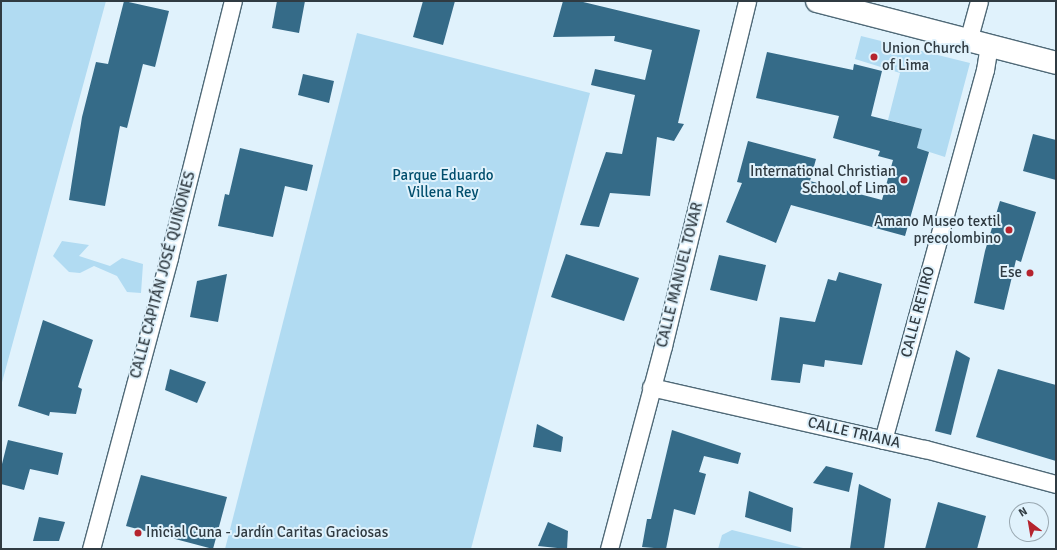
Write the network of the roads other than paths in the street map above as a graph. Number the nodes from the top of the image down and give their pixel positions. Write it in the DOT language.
graph roads {
  1 [pos="233,1"];
  2 [pos="747,1"];
  3 [pos="817,1"];
  4 [pos="979,1"];
  5 [pos="979,43"];
  6 [pos="1056,62"];
  7 [pos="652,387"];
  8 [pos="883,440"];
  9 [pos="1056,484"];
  10 [pos="91,549"];
  11 [pos="609,549"];
  1 -- 10 [label="street, CALLE CAPITÁN JOSÉ QUIÑONES"];
  2 -- 7 [label="street, CALLE MANUEL TOVAR"];
  3 -- 5 [label="street"];
  4 -- 5 [label="street, CALLE RETIRO"];
  5 -- 6 [label="street"];
  5 -- 8 [label="street, CALLE RETIRO"];
  7 -- 8 [label="street, CALLE TRIANA"];
  7 -- 11 [label="street, CALLE MANUEL TOVAR"];
  8 -- 9 [label="street, CALLE TRIANA"];
}
